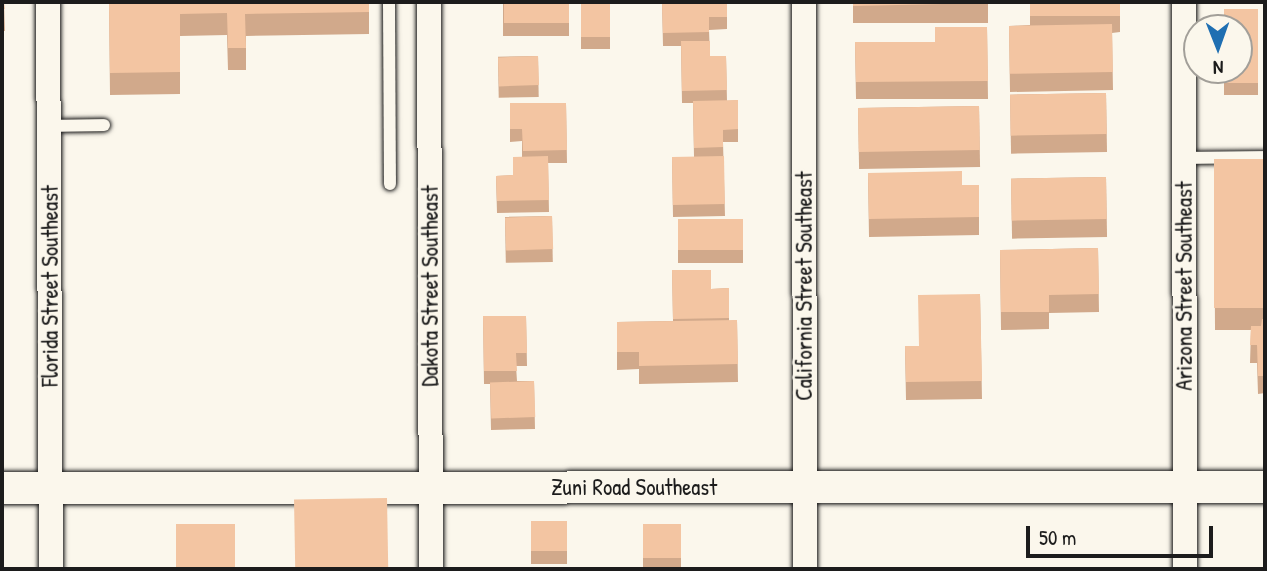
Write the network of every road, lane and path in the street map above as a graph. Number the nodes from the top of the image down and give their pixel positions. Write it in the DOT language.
graph roads {
  1 [pos="48,2"];
  2 [pos="389,2"];
  3 [pos="429,2"];
  4 [pos="804,2"];
  5 [pos="1184,2"];
  6 [pos="49,125"];
  7 [pos="104,125"];
  8 [pos="1265,157"];
  9 [pos="1184,158"];
  10 [pos="390,184"];
  11 [pos="430,487"];
  12 [pos="804,487"];
  13 [pos="1184,487"];
  14 [pos="1265,487"];
  15 [pos="2,488"];
  16 [pos="51,488"];
  17 [pos="51,569"];
  18 [pos="431,569"];
  19 [pos="805,569"];
  20 [pos="1185,569"];
  1 -- 6 [label="street, Florida Street Southeast"];
  2 -- 10 [label="lane"];
  3 -- 11 [label="street, Dakota Street Southeast"];
  4 -- 12 [label="street, California Street Southeast"];
  5 -- 9 [label="street, Arizona Street Southeast"];
  6 -- 7 [label="lane"];
  6 -- 16 [label="street, Florida Street Southeast"];
  8 -- 9 [label="lane"];
  9 -- 13 [label="street, Arizona Street Southeast"];
  11 -- 12 [label="street, Zuni Road Southeast"];
  11 -- 16 [label="street, Zuni Road Southeast"];
  11 -- 18 [label="street, Dakota Street Southeast"];
  12 -- 13 [label="street, Zuni Road Southeast"];
  12 -- 19 [label="street, California Street Southeast"];
  13 -- 14 [label="street, Zuni Road Southeast"];
  13 -- 20 [label="street, Arizona Street Southeast"];
  15 -- 16 [label="street, Zuni Road Southeast"];
  16 -- 17 [label="street, Florida Street Southeast"];
}
